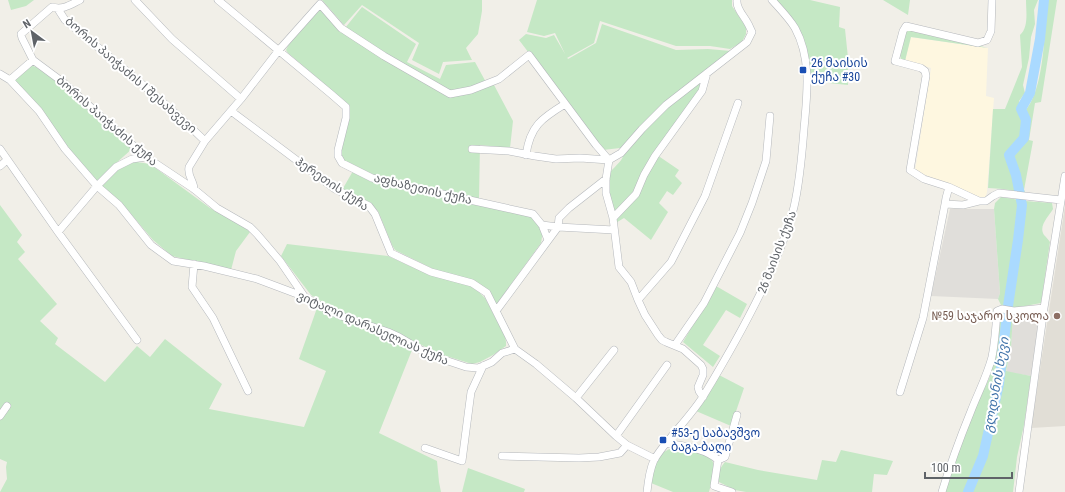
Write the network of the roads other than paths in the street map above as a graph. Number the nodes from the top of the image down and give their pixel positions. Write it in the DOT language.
graph roads {
  1 [pos="80,0"];
  2 [pos="135,0"];
  3 [pos="218,0"];
  4 [pos="736,0"];
  5 [pos="772,0"];
  6 [pos="992,0"];
  7 [pos="58,9"];
  8 [pos="278,50"];
  9 [pos="33,60"];
  10 [pos="708,73"];
  11 [pos="0,74"];
  12 [pos="10,80"];
  13 [pos="241,99"];
  14 [pos="738,103"];
  15 [pos="565,104"];
  16 [pos="231,111"];
  17 [pos="770,116"];
  18 [pos="205,141"];
  19 [pos="0,149"];
  20 [pos="472,149"];
  21 [pos="526,154"];
  22 [pos="146,157"];
  23 [pos="7,160"];
  24 [pos="608,160"];
  25 [pos="0,166"];
  26 [pos="1065,176"];
  27 [pos="606,180"];
  28 [pos="97,186"];
  29 [pos="950,186"];
  30 [pos="194,190"];
  31 [pos="1061,200"];
  32 [pos="979,201"];
  33 [pos="945,204"];
  34 [pos="613,218"];
  35 [pos="542,225"];
  36 [pos="558,227"];
  37 [pos="614,230"];
  38 [pos="58,232"];
  39 [pos="548,240"];
  40 [pos="194,264"];
  41 [pos="305,297"];
  42 [pos="638,300"];
  43 [pos="1044,308"];
  44 [pos="496,311"];
  45 [pos="137,340"];
  46 [pos="675,345"];
  47 [pos="515,348"];
  48 [pos="614,350"];
  49 [pos="667,365"];
  50 [pos="483,366"];
  51 [pos="248,391"];
  52 [pos="900,392"];
  53 [pos="703,397"];
  54 [pos="576,398"];
  55 [pos="7,406"];
  56 [pos="737,415"];
  57 [pos="0,416"];
  58 [pos="616,436"];
  59 [pos="666,442"];
  60 [pos="627,445"];
  61 [pos="425,448"];
  62 [pos="502,456"];
  63 [pos="655,459"];
  64 [pos="718,460"];
  65 [pos="647,492"];
  66 [pos="732,492"];
  67 [pos="942,492"];
  68 [pos="1019,492"];
  1 -- 7 [label="street, ბორის პაიჭაძის ქუჩა"];
  2 -- 13 [label="street"];
  3 -- 8 [label="street, აფხაზეთის ქუჩა"];
  4 -- 10 [label="street"];
  5 -- 53 [label="street, 26 მაისის ქუჩა"];
  6 -- 29 [label="street"];
  7 -- 9 [label="street, ბორის პაიჭაძის ქუჩა"];
  7 -- 18 [label="street, ბორის პაიჭაძის I შესახვევი"];
  8 -- 13 [label="street"];
  8 -- 15 [label="street"];
  8 -- 35 [label="street, აფხაზეთის ქუჩა"];
  9 -- 12 [label="street"];
  9 -- 22 [label="street, ბორის პაიჭაძის ქუჩა"];
  10 -- 24 [label="street"];
  10 -- 34 [label="street"];
  11 -- 12 [label="street, ვიტალი დარასელიას ქუჩა"];
  12 -- 28 [label="street, ვიტალი დარასელიას ქუჩა"];
  13 -- 16 [label="street"];
  14 -- 42 [label="street"];
  15 -- 21 [label="street"];
  15 -- 24 [label="street"];
  16 -- 18 [label="street"];
  16 -- 44 [label="street, ჰერეთის ქუჩა"];
  17 -- 46 [label="street"];
  18 -- 30 [label="street"];
  19 -- 23 [label="street"];
  20 -- 21 [label="street"];
  21 -- 24 [label="street"];
  22 -- 28 [label="street"];
  22 -- 30 [label="street, ბორის პაიჭაძის ქუჩა"];
  23 -- 25 [label="street"];
  23 -- 38 [label="street"];
  24 -- 27 [label="street"];
  26 -- 31 [label="street"];
  27 -- 34 [label="street"];
  27 -- 36 [label="street"];
  28 -- 38 [label="street"];
  28 -- 40 [label="street, ვიტალი დარასელიას ქუჩა"];
  29 -- 32 [label="street"];
  29 -- 33 [label="street"];
  30 -- 41 [label="street, ბორის პაიჭაძის ქუჩა"];
  31 -- 32 [label="street"];
  31 -- 43 [label="street"];
  32 -- 33 [label="street"];
  33 -- 52 [label="street"];
  34 -- 37 [label="street"];
  35 -- 36 [label="street"];
  35 -- 39 [label="street, აფხაზეთის ქუჩა"];
  36 -- 37 [label="street"];
  36 -- 39 [label="street"];
  37 -- 42 [label="street"];
  38 -- 45 [label="street"];
  39 -- 44 [label="street"];
  40 -- 41 [label="street, ვიტალი დარასელიას ქუჩა"];
  40 -- 51 [label="street"];
  41 -- 50 [label="street, ვიტალი დარასელიას ქუჩა"];
  42 -- 46 [label="street"];
  43 -- 67 [label="street"];
  43 -- 68 [label="street"];
  44 -- 47 [label="street, ჰერეთის ქუჩა"];
  46 -- 53 [label="street"];
  47 -- 50 [label="street"];
  47 -- 54 [label="street"];
  48 -- 54 [label="street"];
  49 -- 58 [label="street"];
  50 -- 61 [label="street"];
  53 -- 59 [label="street, 26 მაისის ქუჩა"];
  54 -- 58 [label="street"];
  55 -- 57 [label="street"];
  56 -- 64 [label="street"];
  58 -- 60 [label="street"];
  59 -- 63 [label="street, 26 მაისის ქუჩა"];
  59 -- 64 [label="street"];
  60 -- 62 [label="street"];
  60 -- 63 [label="street"];
  63 -- 65 [label="street, 26 მაისის ქუჩა"];
  64 -- 66 [label="street"];
}
